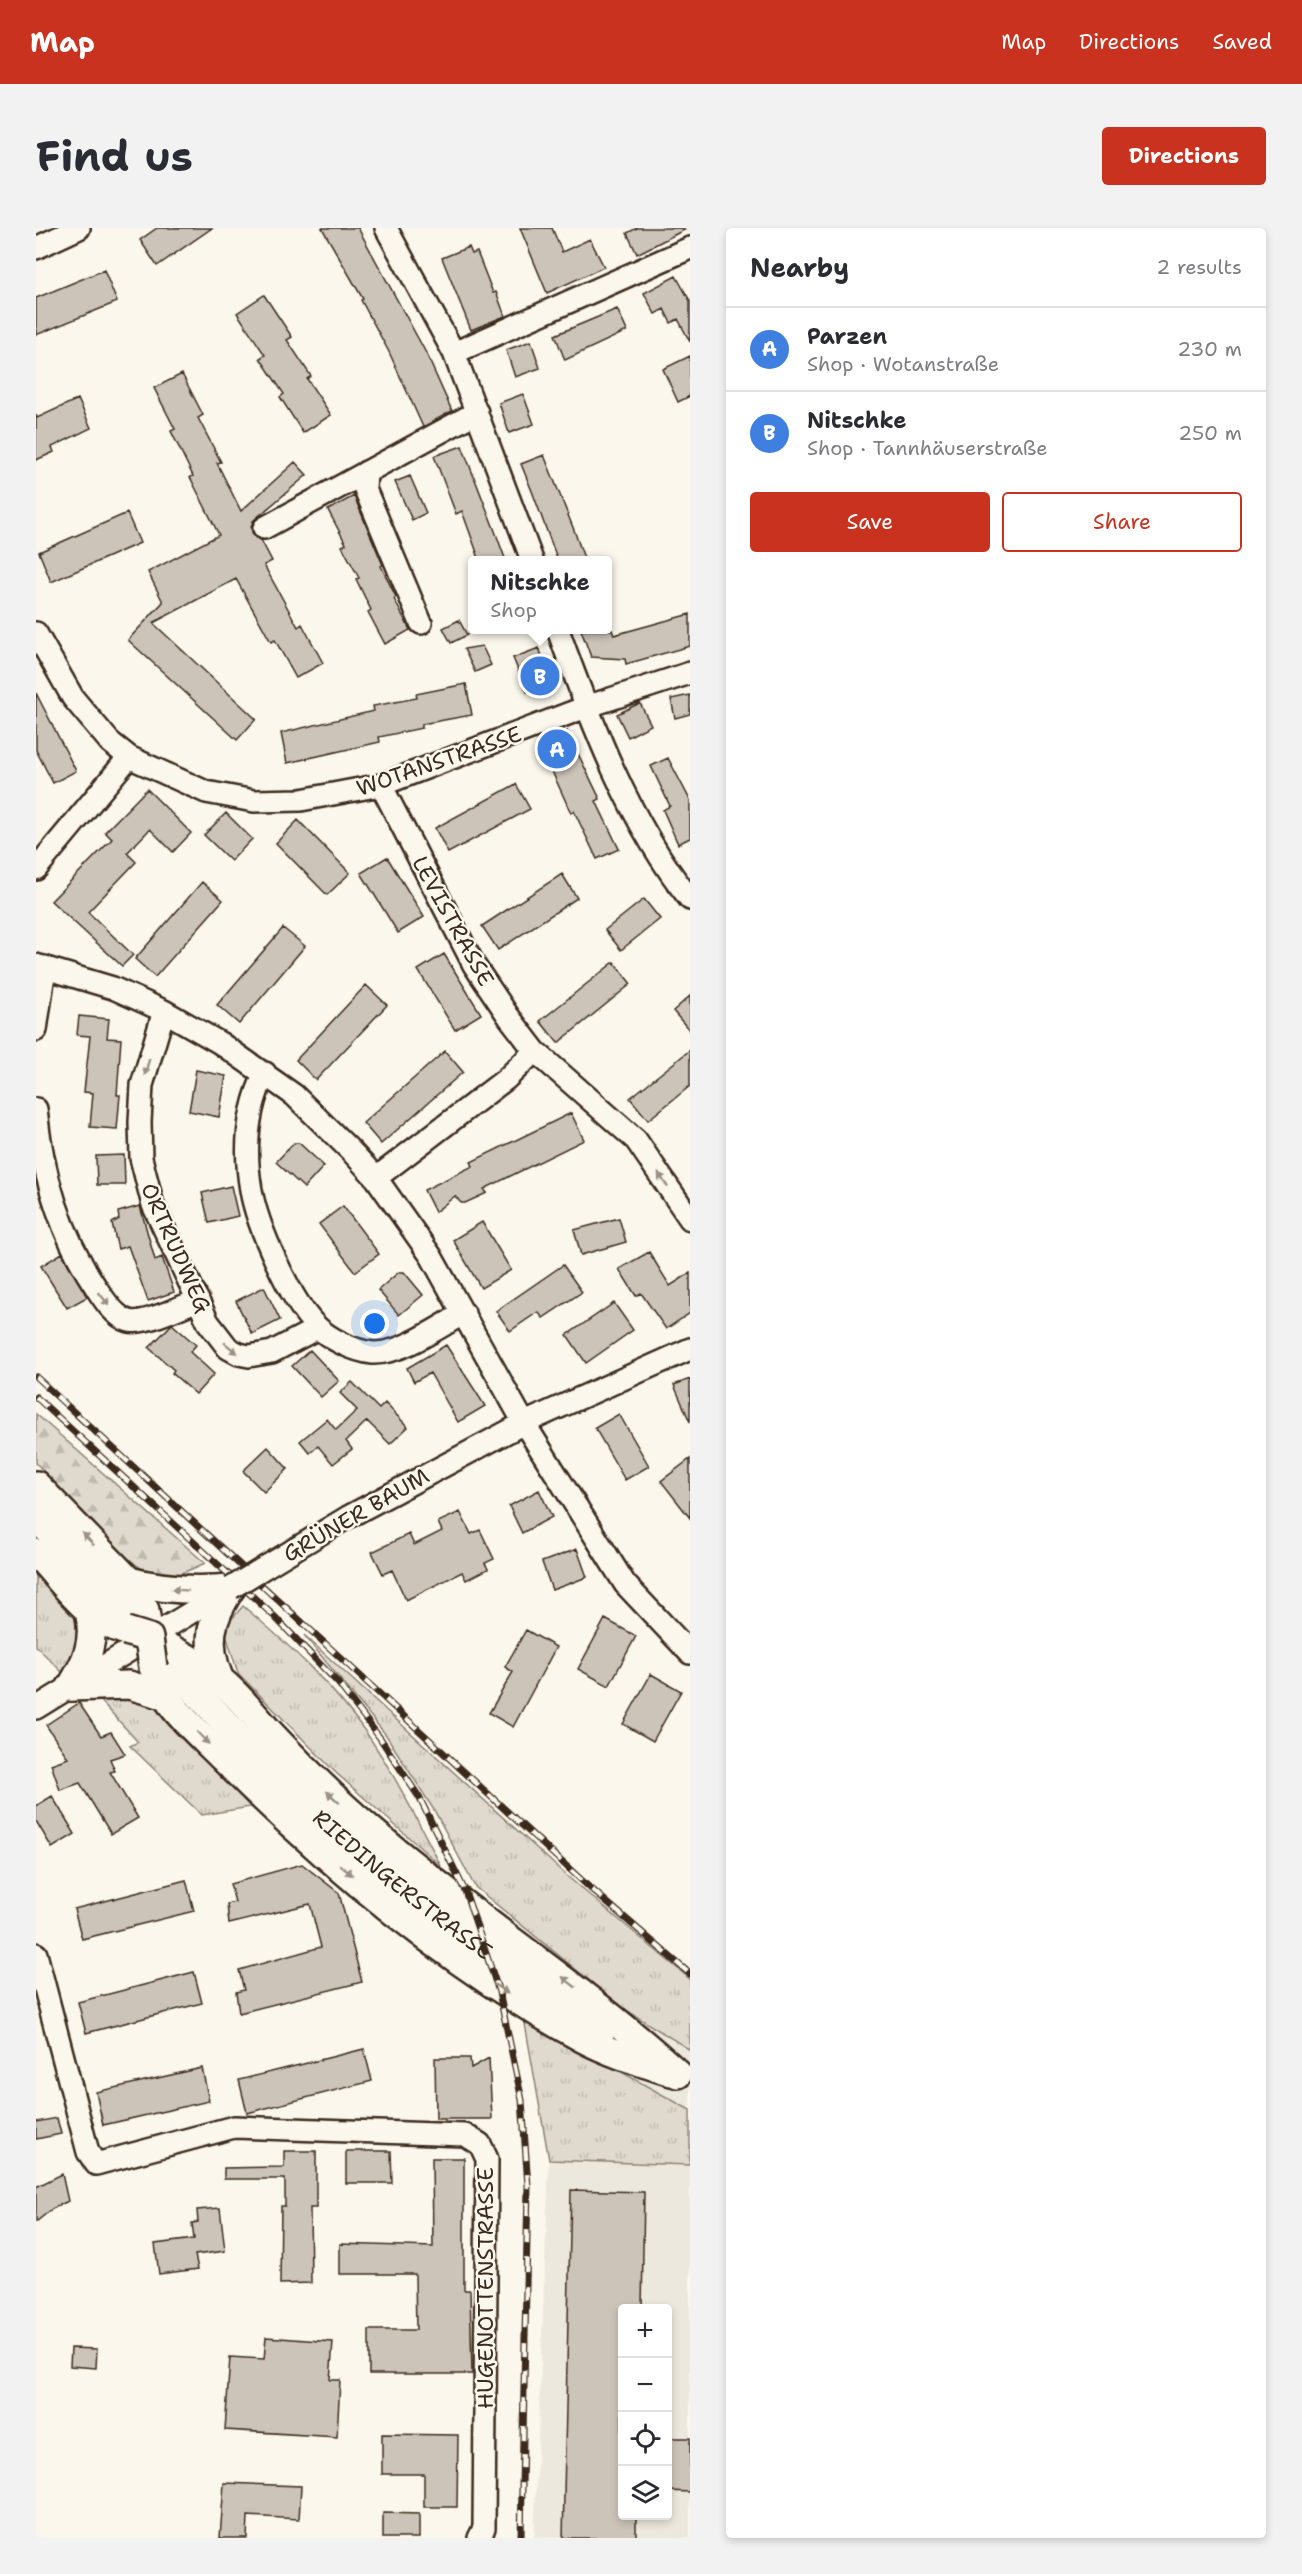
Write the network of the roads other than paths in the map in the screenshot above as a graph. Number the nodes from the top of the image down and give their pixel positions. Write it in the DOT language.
graph roads {
  1 [pos="79,228"];
  2 [pos="386,228"];
  3 [pos="36,248"];
  4 [pos="690,248"];
  5 [pos="454,353"];
  6 [pos="477,412"];
  7 [pos="366,472"];
  8 [pos="264,528"];
  9 [pos="530,556"];
  10 [pos="421,623"];
  11 [pos="36,633"];
  12 [pos="559,634"];
  13 [pos="690,673"];
  14 [pos="586,707"];
  15 [pos="129,757"];
  16 [pos="381,786"];
  17 [pos="36,869"];
  18 [pos="690,899"];
  19 [pos="40,966"];
  20 [pos="164,1011"];
  21 [pos="36,1030"];
  22 [pos="535,1050"];
  23 [pos="265,1073"];
  24 [pos="36,1109"];
  25 [pos="376,1178"];
  26 [pos="690,1219"];
  27 [pos="198,1300"];
  28 [pos="464,1313"];
  29 [pos="318,1328"];
  30 [pos="690,1349"];
  31 [pos="524,1423"];
  32 [pos="36,1485"];
  33 [pos="36,1517"];
  34 [pos="36,1552"];
  35 [pos="129,1581"];
  36 [pos="231,1588"];
  37 [pos="89,1611"];
  38 [pos="150,1640"];
  39 [pos="690,1653"];
  40 [pos="219,1678"];
  41 [pos="71,1687"];
  42 [pos="163,1695"];
  43 [pos="36,1708"];
  44 [pos="36,1954"];
  45 [pos="684,2077"];
  46 [pos="479,2538"];
  1 -- 3 [label="street"];
  2 -- 5 [label="street"];
  4 -- 5 [label="street"];
  5 -- 6 [label="street"];
  6 -- 7 [label="street"];
  6 -- 9 [label="street"];
  7 -- 8 [label="street"];
  7 -- 10 [label="street"];
  11 -- 15 [label="street, WOTANSTRASSE"];
  12 -- 14 [label="street"];
  13 -- 14 [label="street, WOTANSTRASSE"];
  14 -- 16 [label="street, WOTANSTRASSE"];
  14 -- 18 [label="street"];
  15 -- 16 [label="street, WOTANSTRASSE"];
  15 -- 17 [label="street"];
  16 -- 22 [label="street, LEVISTRASSE"];
  19 -- 20 [label="street"];
  19 -- 21 [label="street"];
  20 -- 23 [label="street"];
  20 -- 27 [label="street, ORTRUDWEG, one-way"];
  22 -- 25 [label="street"];
  26 -- 22 [label="street, LEVISTRASSE, one-way"];
  23 -- 25 [label="street"];
  23 -- 29 [label="street"];
  24 -- 27 [label="street, one-way"];
  25 -- 28 [label="street"];
  27 -- 29 [label="street, ORTRUDWEG, one-way"];
  28 -- 29 [label="street"];
  28 -- 31 [label="street"];
  30 -- 31 [label="street, GRÜNER BAUM"];
  31 -- 36 [label="street, GRÜNER BAUM, bridge"];
  31 -- 39 [label="street"];
  35 -- 32 [label="main road, one-way"];
  33 -- 38 [label="main road"];
  34 -- 37 [label="main road"];
  36 -- 35 [label="main road, one-way"];
  35 -- 38 [label="main road"];
  36 -- 38 [label="street, GRÜNER BAUM"];
  36 -- 40 [label="main road"];
  37 -- 38 [label="main road"];
  37 -- 41 [label="main road"];
  38 -- 40 [label="main road"];
  38 -- 41 [label="street, GRÜNER BAUM"];
  38 -- 42 [label="main road"];
  38 -- 45 [label="main road, RIEDINGERSTRASSE"];
  45 -- 40 [label="main road, one-way"];
  41 -- 42 [label="main road"];
  41 -- 43 [label="street, GRÜNER BAUM"];
  42 -- 45 [label="main road, one-way"];
  44 -- 46 [label="street, HUGENOTTENSTRASSE"];
}
